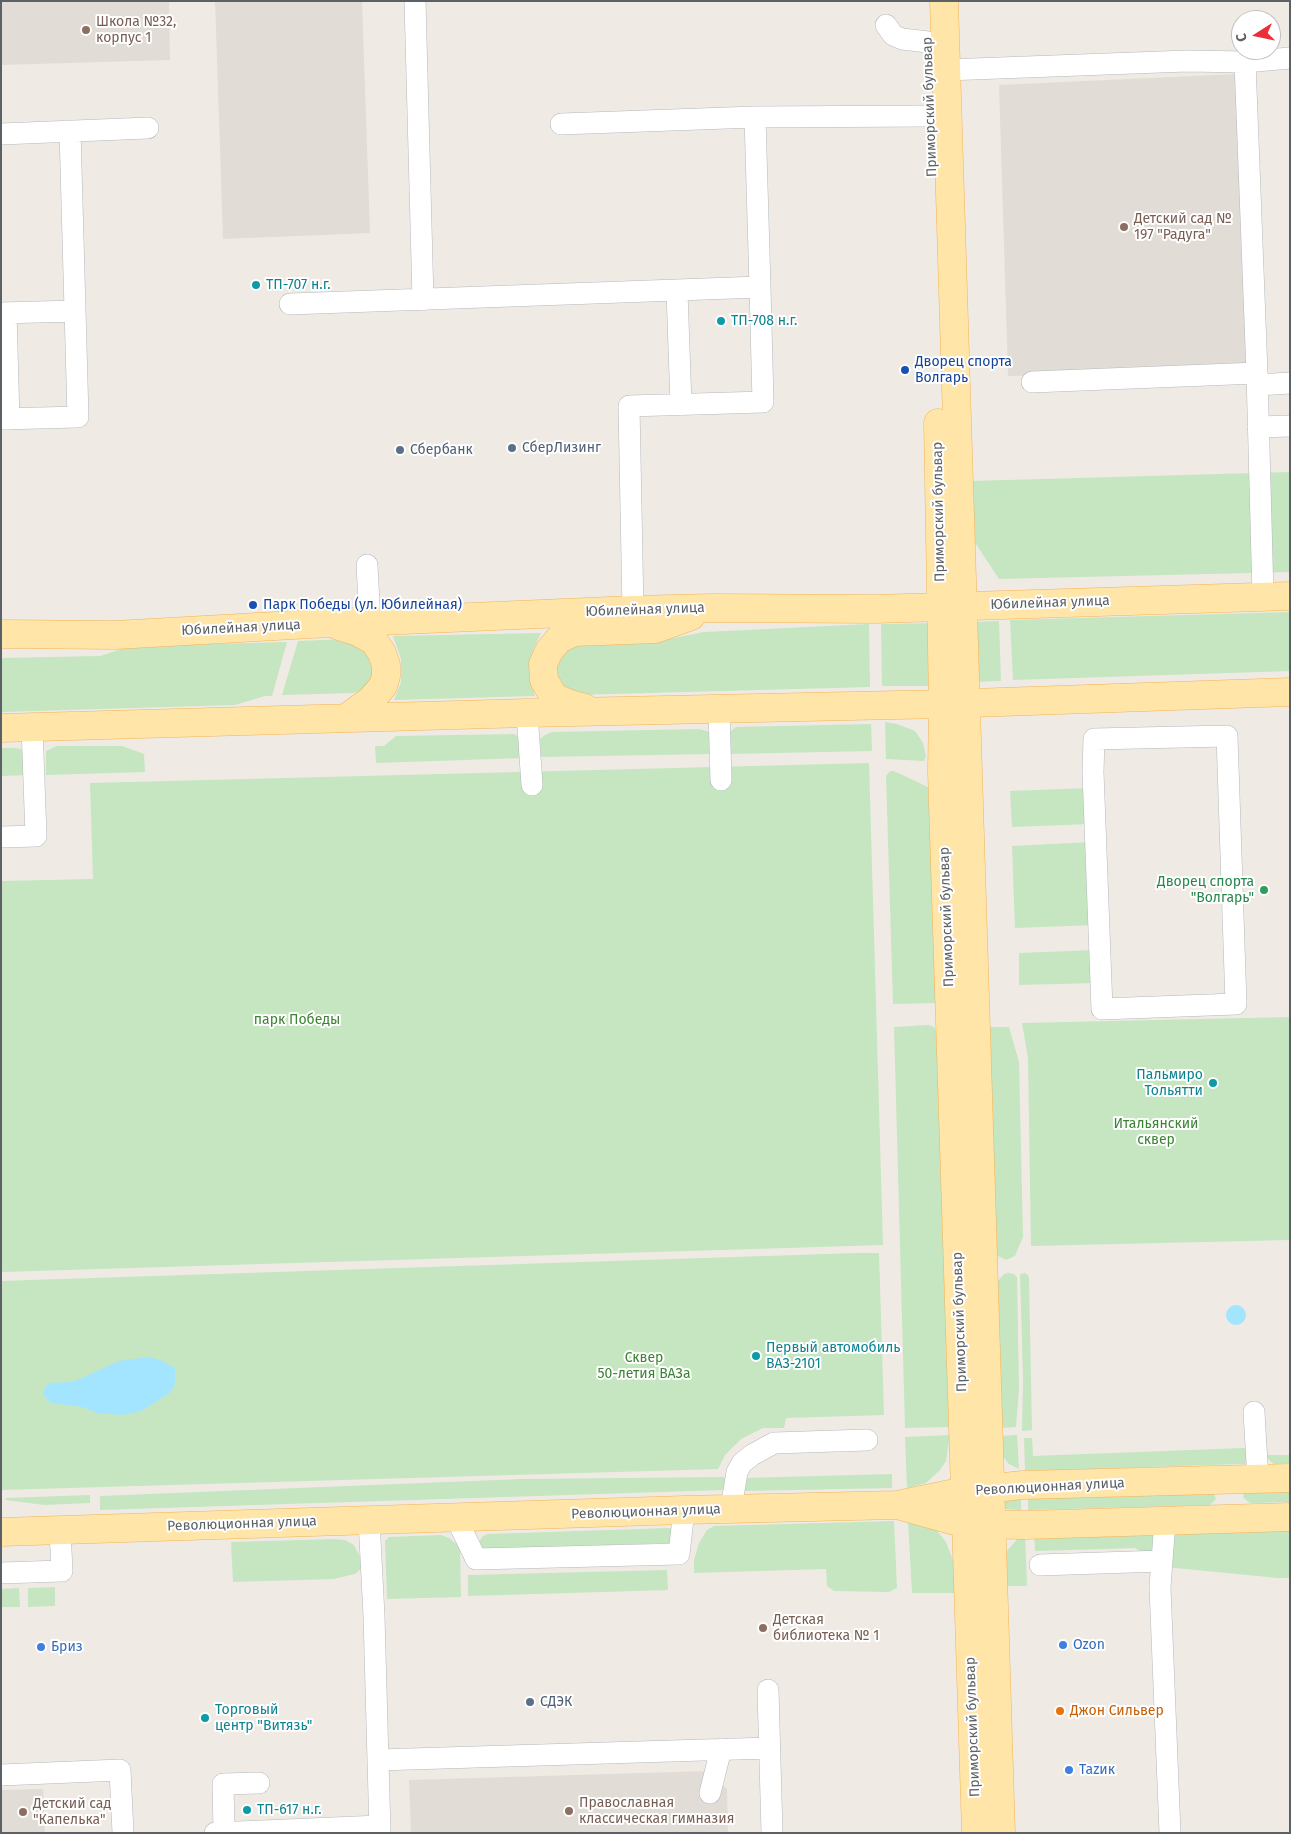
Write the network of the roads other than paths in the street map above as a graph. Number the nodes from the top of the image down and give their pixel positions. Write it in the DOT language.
graph roads {
  1 [pos="415,1"];
  2 [pos="927,1"];
  3 [pos="944,1"];
  4 [pos="886,25"];
  5 [pos="928,42"];
  6 [pos="1290,58"];
  7 [pos="1246,62"];
  8 [pos="946,70"];
  9 [pos="930,116"];
  10 [pos="755,117"];
  11 [pos="561,124"];
  12 [pos="148,128"];
  13 [pos="70,131"];
  14 [pos="1,134"];
  15 [pos="760,287"];
  16 [pos="677,291"];
  17 [pos="424,300"];
  18 [pos="290,304"];
  19 [pos="74,311"];
  20 [pos="3,313"];
  21 [pos="1257,379"];
  22 [pos="1032,382"];
  23 [pos="1290,384"];
  24 [pos="681,405"];
  25 [pos="5,419"];
  26 [pos="1290,426"];
  27 [pos="1258,427"];
  28 [pos="367,565"];
  29 [pos="1263,596"];
  30 [pos="1290,596"];
  31 [pos="952,606"];
  32 [pos="713,608"];
  33 [pos="633,610"];
  34 [pos="370,622"];
  35 [pos="331,624"];
  36 [pos="1,634"];
  37 [pos="115,635"];
  38 [pos="1,650"];
  39 [pos="1290,692"];
  40 [pos="954,704"];
  41 [pos="719,710"];
  42 [pos="604,712"];
  43 [pos="527,713"];
  44 [pos="346,718"];
  45 [pos="13,726"];
  46 [pos="721,780"];
  47 [pos="532,785"];
  48 [pos="1,837"];
  49 [pos="1185,1006"];
  50 [pos="1254,1412"];
  51 [pos="868,1440"];
  52 [pos="1290,1478"];
  53 [pos="1228,1480"];
  54 [pos="1258,1480"];
  55 [pos="978,1489"];
  56 [pos="898,1505"];
  57 [pos="684,1510"];
  58 [pos="731,1510"];
  59 [pos="1290,1517"];
  60 [pos="456,1518"];
  61 [pos="369,1520"];
  62 [pos="1229,1520"];
  63 [pos="1165,1521"];
  64 [pos="979,1524"];
  65 [pos="60,1530"];
  66 [pos="1,1532"];
  67 [pos="1162,1561"];
  68 [pos="1040,1564"];
  69 [pos="1,1573"];
  70 [pos="768,1690"];
  71 [pos="769,1748"];
  72 [pos="721,1749"];
  73 [pos="378,1760"];
  74 [pos="1,1775"];
  75 [pos="259,1783"];
  76 [pos="710,1793"];
  77 [pos="380,1829"];
  78 [pos="224,1832"];
  79 [pos="123,1833"];
  80 [pos="215,1833"];
  81 [pos="772,1833"];
  82 [pos="976,1833"];
  83 [pos="1001,1833"];
  84 [pos="1170,1833"];
  1 -- 17 [label="street"];
  2 -- 5 [label="main road, Приморский бульвар"];
  3 -- 8 [label="main road"];
  4 -- 5 [label="street"];
  5 -- 9 [label="main road, Приморский бульвар"];
  6 -- 7 [label="street"];
  7 -- 8 [label="street"];
  7 -- 21 [label="street"];
  8 -- 31 [label="main road"];
  9 -- 10 [label="street"];
  9 -- 31 [label="main road, Приморский бульвар"];
  10 -- 11 [label="street"];
  10 -- 15 [label="street"];
  12 -- 13 [label="street"];
  13 -- 14 [label="street"];
  13 -- 19 [label="street"];
  15 -- 16 [label="street"];
  15 -- 24 [label="street"];
  16 -- 17 [label="street"];
  16 -- 24 [label="street"];
  17 -- 18 [label="street"];
  19 -- 20 [label="street"];
  19 -- 25 [label="street"];
  20 -- 25 [label="street"];
  21 -- 22 [label="street"];
  21 -- 23 [label="street"];
  21 -- 27 [label="street"];
  24 -- 33 [label="street"];
  26 -- 27 [label="street"];
  27 -- 29 [label="street"];
  28 -- 34 [label="street"];
  29 -- 30 [label="main road, Юбилейная улица"];
  29 -- 31 [label="main road, Юбилейная улица"];
  31 -- 32 [label="main road, Юбилейная улица"];
  31 -- 40 [label="main road, Приморский бульвар"];
  32 -- 33 [label="main road, Юбилейная улица"];
  32 -- 42 [label="main road"];
  33 -- 34 [label="main road, Юбилейная улица"];
  34 -- 35 [label="main road, Юбилейная улица"];
  35 -- 37 [label="main road, Юбилейная улица"];
  35 -- 44 [label="main road"];
  36 -- 37 [label="main road, Юбилейная улица"];
  37 -- 38 [label="main road"];
  39 -- 40 [label="main road"];
  40 -- 41 [label="main road"];
  40 -- 55 [label="main road, Приморский бульвар"];
  41 -- 42 [label="main road"];
  41 -- 46 [label="street"];
  42 -- 43 [label="main road"];
  43 -- 44 [label="main road"];
  43 -- 47 [label="street"];
  44 -- 45 [label="main road"];
  45 -- 48 [label="street"];
  49 -- 49 [label="street"];
  50 -- 54 [label="street"];
  51 -- 58 [label="street"];
  52 -- 54 [label="main road, Революционная улица"];
  53 -- 54 [label="main road, Революционная улица"];
  53 -- 55 [label="main road, Революционная улица"];
  53 -- 62 [label="main road"];
  55 -- 56 [label="main road, Революционная улица"];
  55 -- 64 [label="main road, Приморский бульвар"];
  56 -- 58 [label="main road, Революционная улица"];
  56 -- 64 [label="main road"];
  57 -- 58 [label="main road, Революционная улица"];
  57 -- 60 [label="main road, Революционная улица"];
  57 -- 60 [label="street"];
  59 -- 62 [label="main road"];
  60 -- 61 [label="main road, Революционная улица"];
  61 -- 65 [label="main road, Революционная улица"];
  61 -- 73 [label="street"];
  62 -- 63 [label="main road"];
  63 -- 64 [label="main road"];
  63 -- 67 [label="street"];
  64 -- 82 [label="main road, Приморский бульвар"];
  64 -- 83 [label="main road"];
  65 -- 66 [label="main road, Революционная улица"];
  65 -- 69 [label="street"];
  67 -- 68 [label="street"];
  67 -- 84 [label="street"];
  70 -- 71 [label="street"];
  71 -- 72 [label="street"];
  71 -- 81 [label="street"];
  72 -- 73 [label="street"];
  72 -- 76 [label="street"];
  73 -- 77 [label="street"];
  74 -- 79 [label="street"];
  75 -- 78 [label="street"];
  77 -- 78 [label="street"];
  78 -- 80 [label="street"];
}
